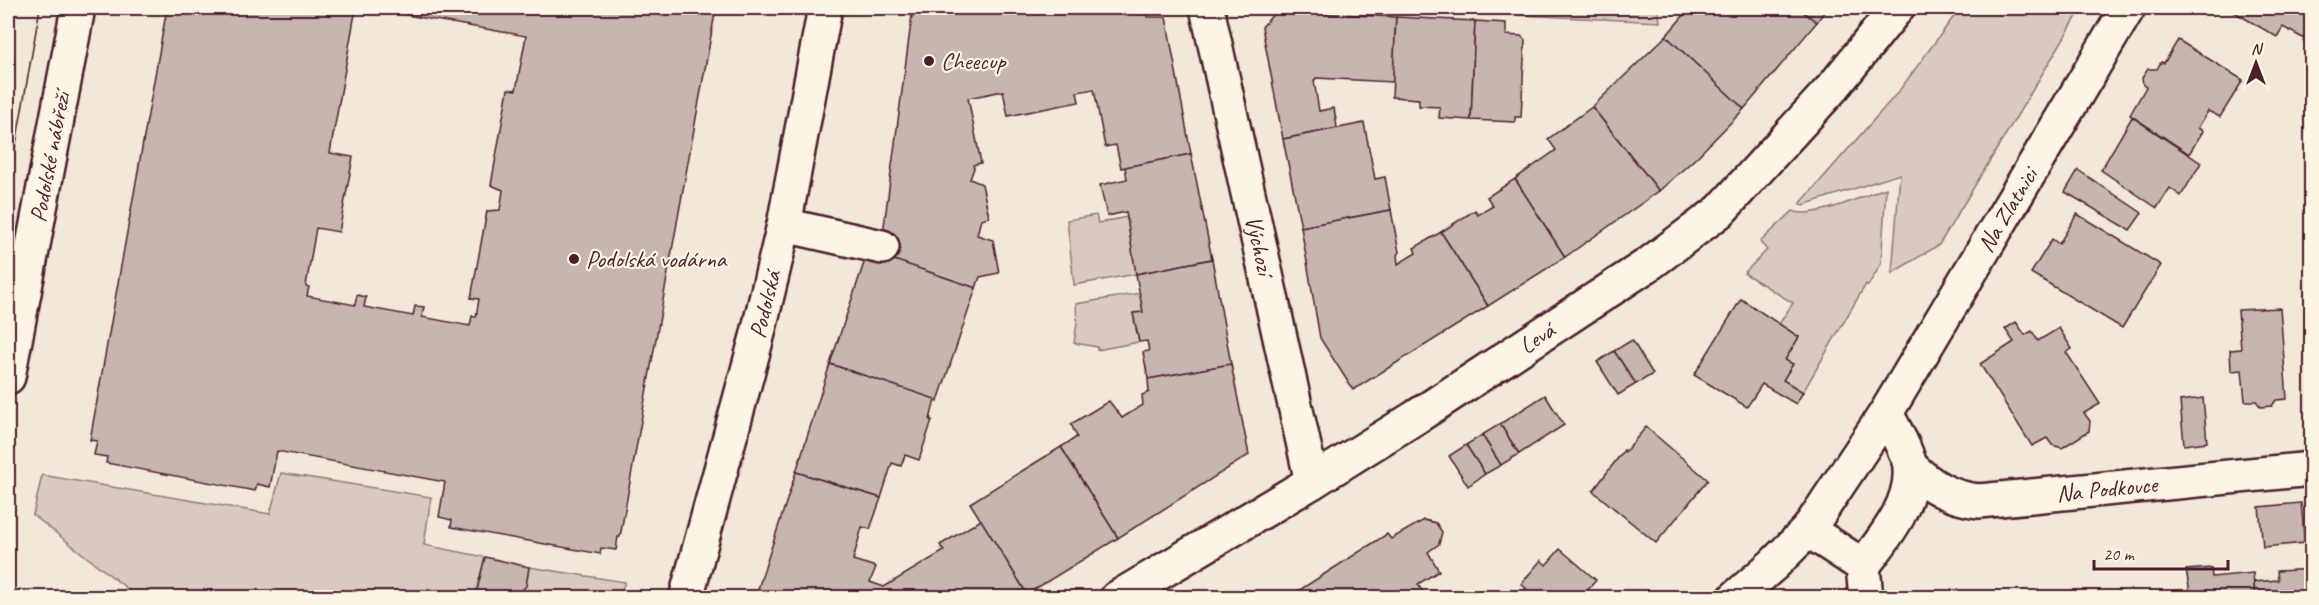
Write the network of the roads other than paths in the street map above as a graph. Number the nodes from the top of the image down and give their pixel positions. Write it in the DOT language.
graph roads {
  1 [pos="78,8"];
  2 [pos="825,8"];
  3 [pos="1207,8"];
  4 [pos="1897,8"];
  5 [pos="2128,8"];
  6 [pos="784,225"];
  7 [pos="882,248"];
  8 [pos="8,377"];
  9 [pos="1886,413"];
  10 [pos="1911,467"];
  11 [pos="2312,469"];
  12 [pos="1312,482"];
  13 [pos="1808,530"];
  14 [pos="1865,582"];
  15 [pos="686,597"];
  16 [pos="1117,597"];
  17 [pos="1735,597"];
  1 -- 8 [label="street, Podolské nábřeží"];
  2 -- 6 [label="street, Podolská"];
  3 -- 12 [label="street, Výchozí"];
  4 -- 12 [label="street, Levá"];
  5 -- 9 [label="street, Na Zlatnici"];
  6 -- 7 [label="street"];
  6 -- 15 [label="street, Podolská"];
  9 -- 10 [label="street"];
  9 -- 13 [label="street, Na Zlatnici"];
  10 -- 11 [label="street, Na Podkovce"];
  10 -- 14 [label="street"];
  12 -- 16 [label="street, Levá"];
  13 -- 14 [label="street"];
  13 -- 17 [label="street"];
}
